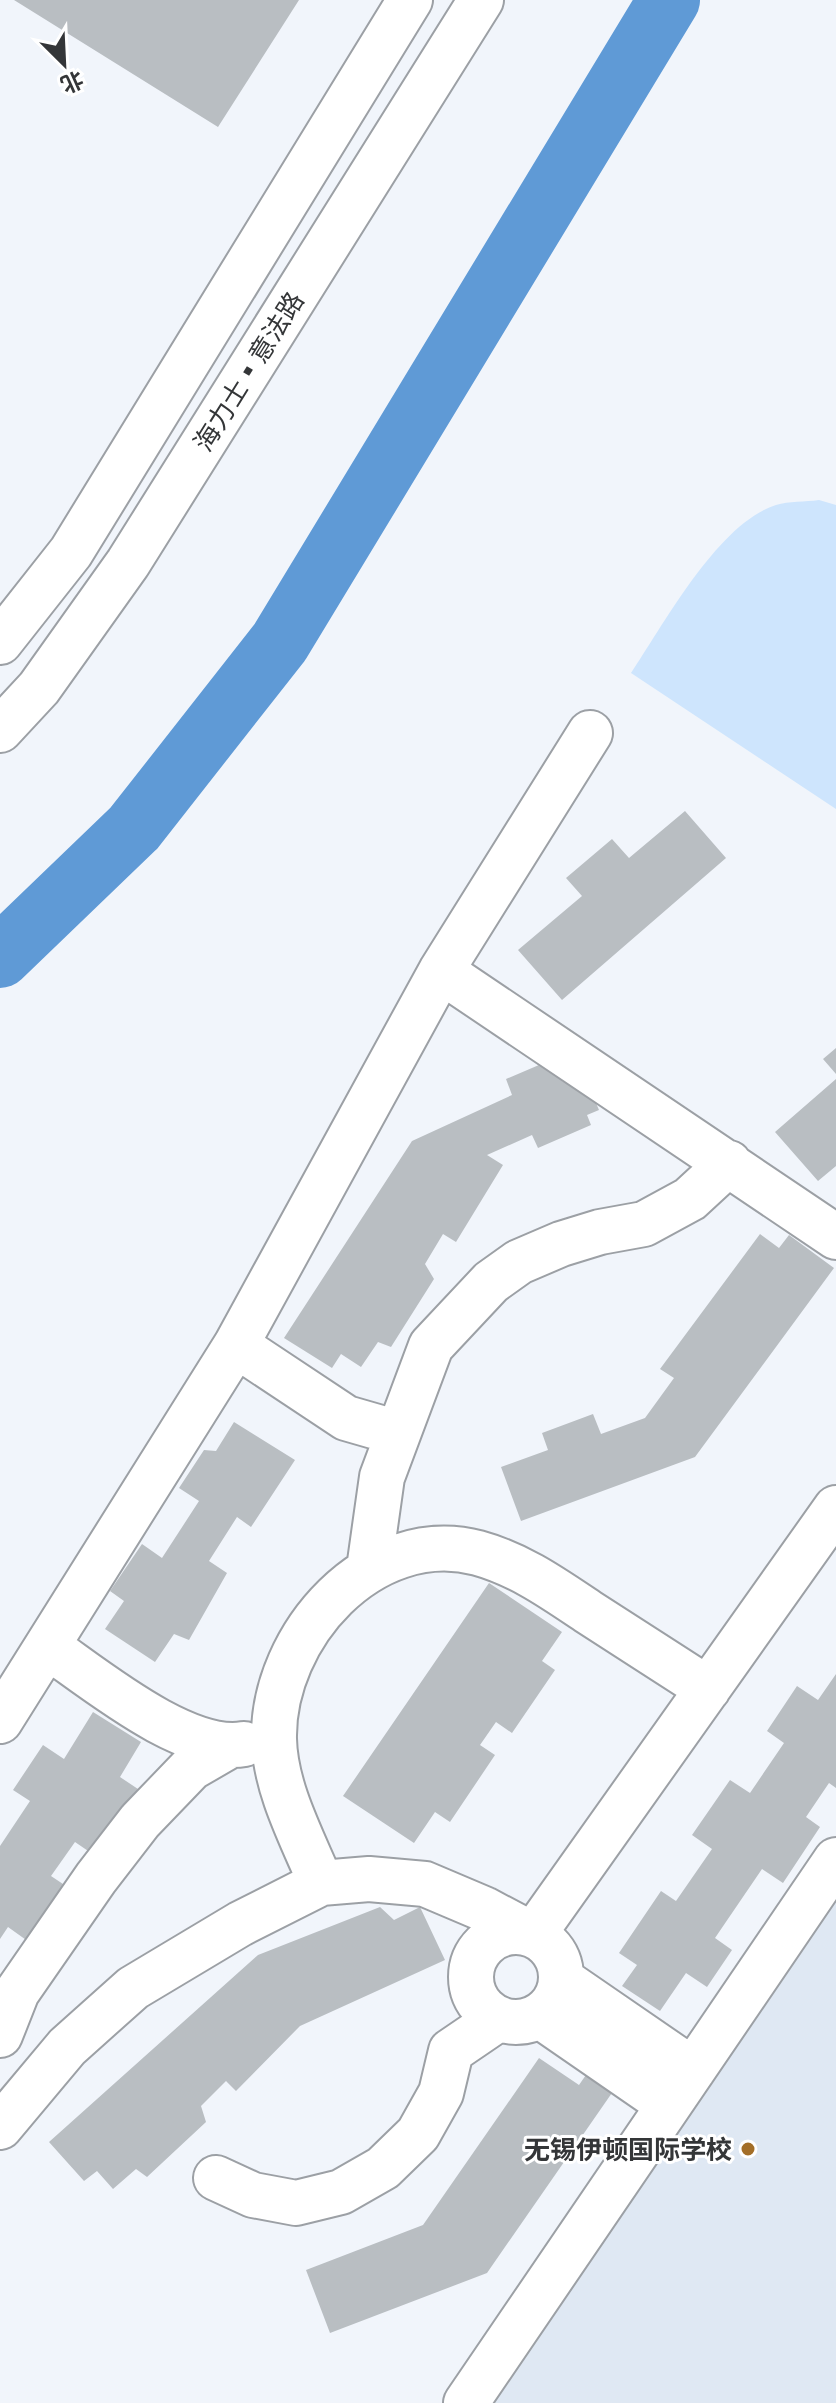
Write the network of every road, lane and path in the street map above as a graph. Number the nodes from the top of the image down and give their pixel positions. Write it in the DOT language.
graph roads {
  1 [pos="410,0"];
  2 [pos="481,0"];
  3 [pos="0,642"];
  4 [pos="0,730"];
  5 [pos="590,733"];
  6 [pos="441,971"];
  7 [pos="729,1163"];
  8 [pos="836,1237"];
  9 [pos="236,1345"];
  10 [pos="398,1433"];
  11 [pos="836,1508"];
  12 [pos="369,1569"];
  13 [pos="47,1646"];
  14 [pos="708,1689"];
  15 [pos="0,1721"];
  16 [pos="274,1739"];
  17 [pos="229,1746"];
  18 [pos="836,1860"];
  19 [pos="321,1883"];
  20 [pos="533,1935"];
  21 [pos="533,2005"];
  22 [pos="0,2035"];
  23 [pos="681,2087"];
  24 [pos="0,2127"];
  25 [pos="216,2178"];
  26 [pos="466,2403"];
  1 -- 3 [label="street"];
  2 -- 4 [label="street, 海力士▪意法路"];
  5 -- 6 [label="street"];
  6 -- 7 [label="street"];
  6 -- 9 [label="street"];
  7 -- 8 [label="street"];
  7 -- 10 [label="street"];
  9 -- 10 [label="street"];
  9 -- 13 [label="street"];
  10 -- 12 [label="street"];
  11 -- 14 [label="street"];
  12 -- 14 [label="street"];
  12 -- 16 [label="street"];
  13 -- 15 [label="street"];
  13 -- 17 [label="street"];
  14 -- 20 [label="street"];
  16 -- 17 [label="street"];
  16 -- 19 [label="street"];
  17 -- 22 [label="street"];
  18 -- 23 [label="street"];
  19 -- 20 [label="street"];
  19 -- 24 [label="street"];
  20 -- 21 [label="street"];
  20 -- 21 [label="street"];
  21 -- 23 [label="street"];
  21 -- 25 [label="street"];
  23 -- 26 [label="street"];
}
